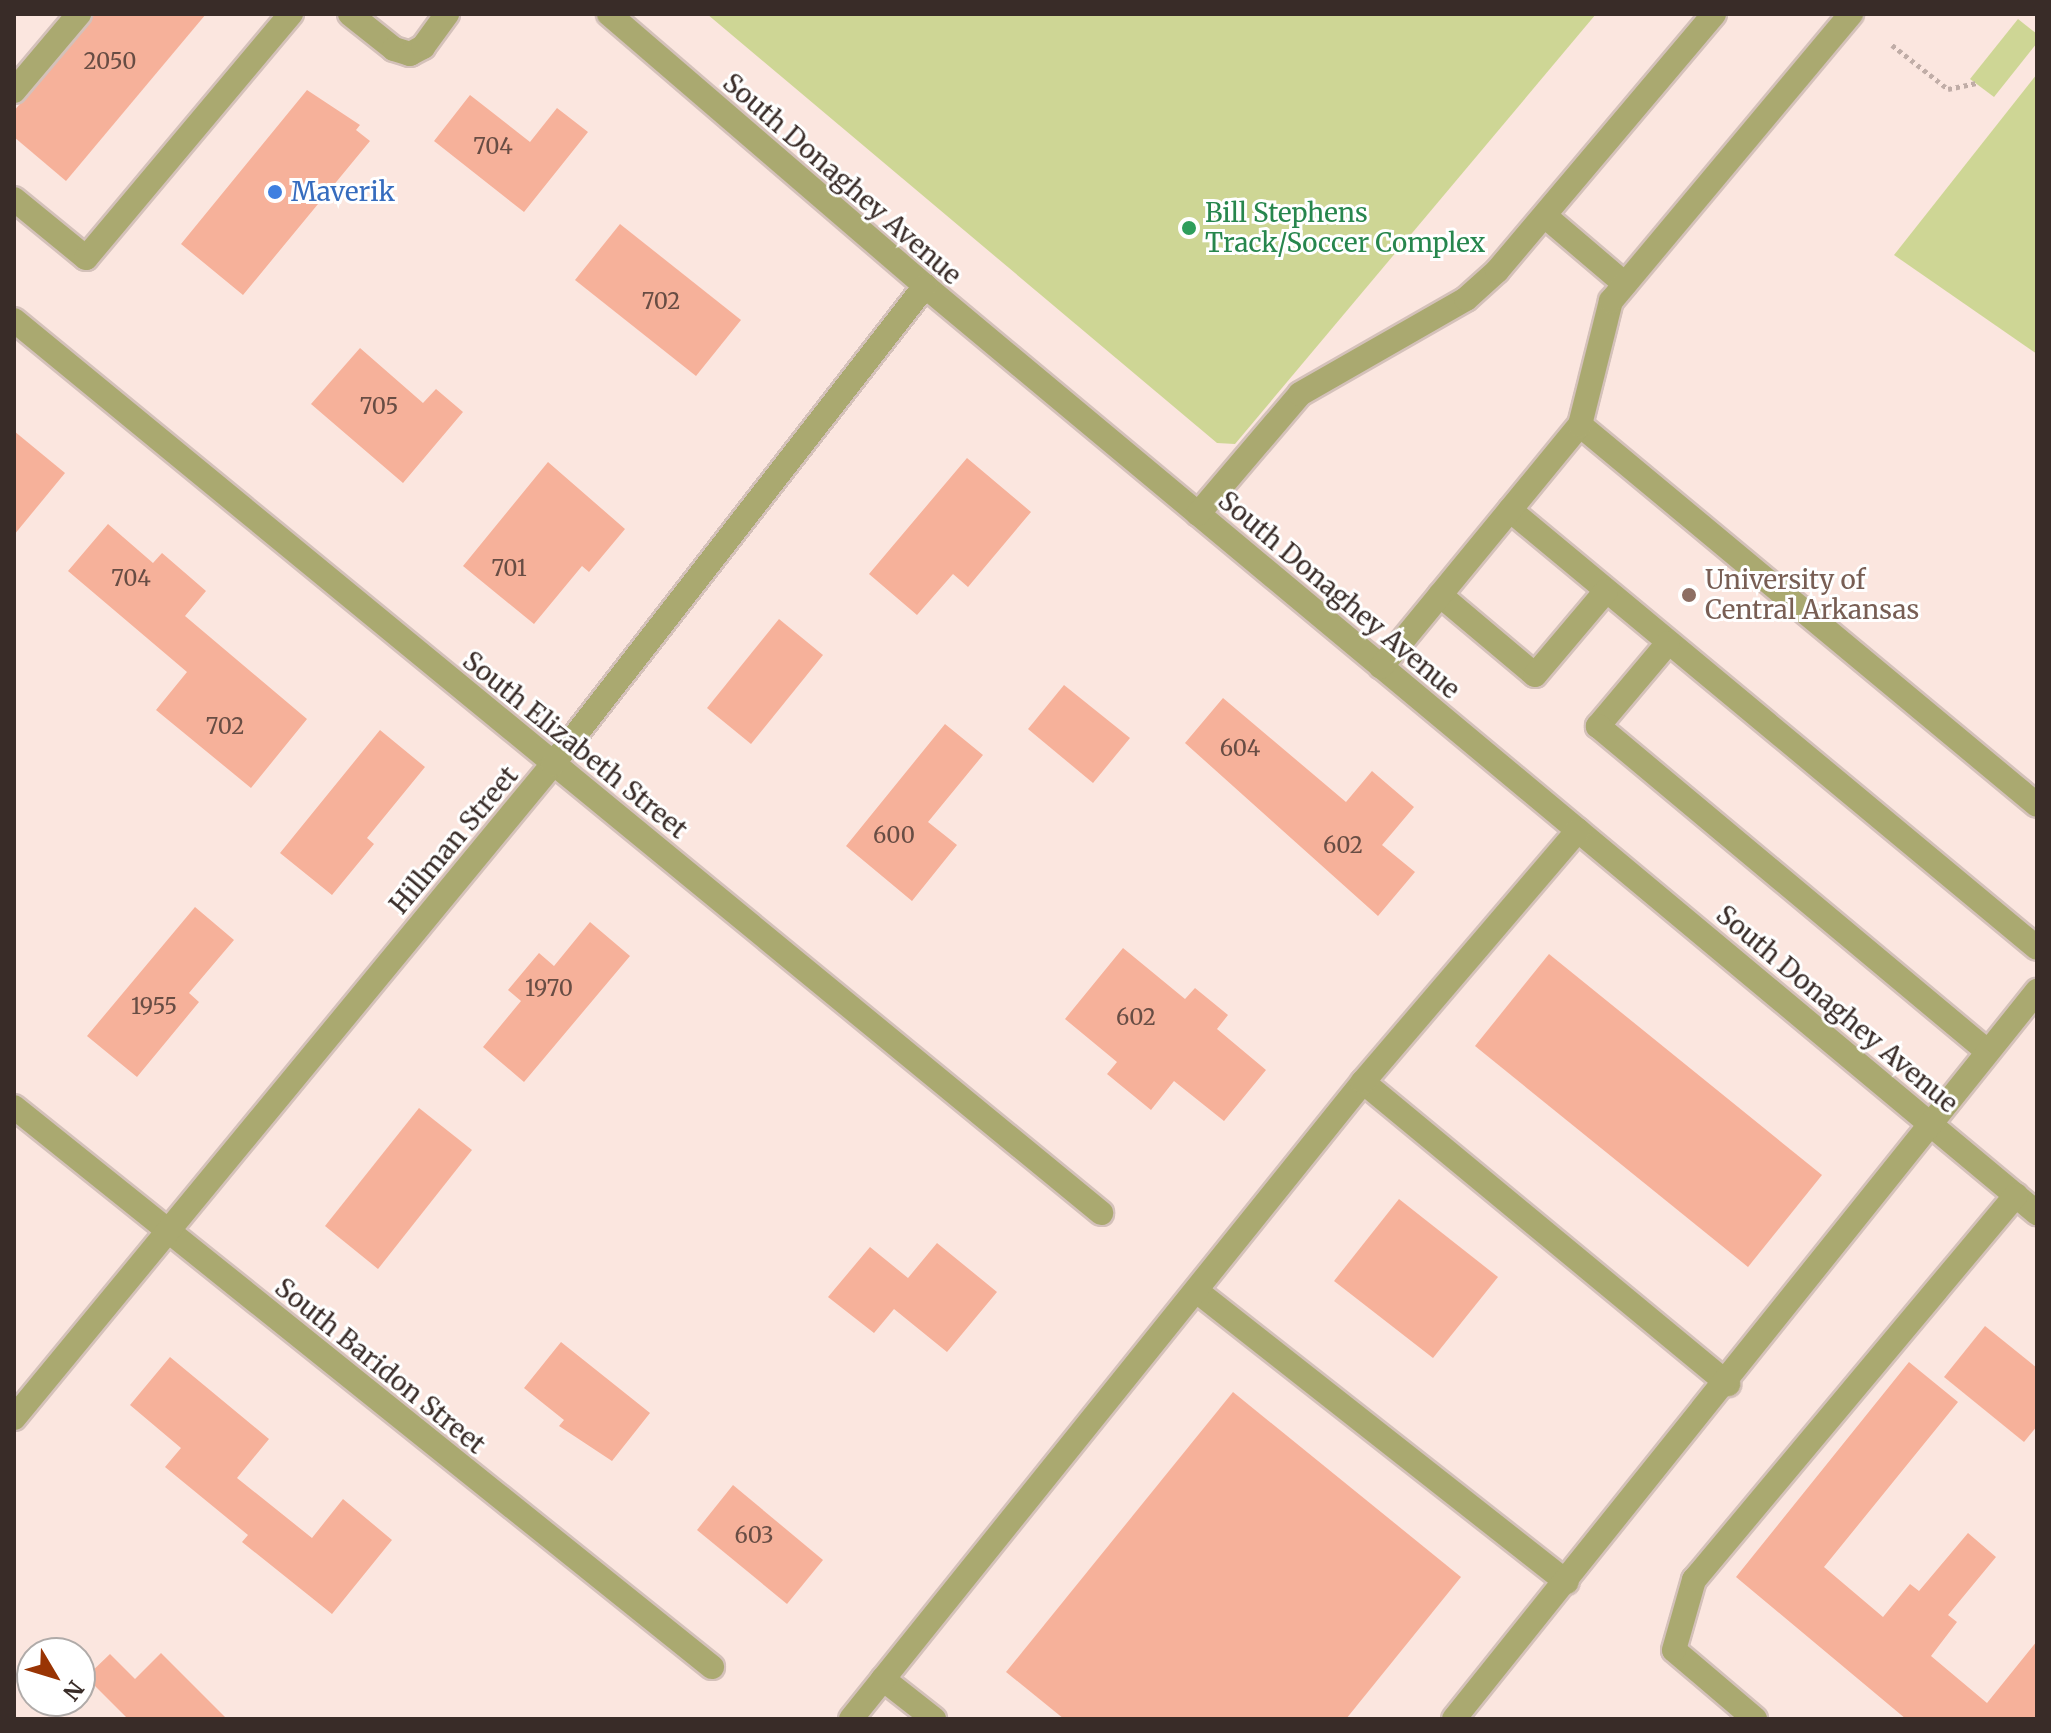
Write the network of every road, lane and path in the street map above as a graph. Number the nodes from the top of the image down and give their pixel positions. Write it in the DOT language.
graph roads {
  1 [pos="79,14"];
  2 [pos="291,14"];
  3 [pos="350,14"];
  4 [pos="447,14"];
  5 [pos="609,14"];
  6 [pos="1714,14"];
  7 [pos="1851,14"];
  8 [pos="1892,45"];
  9 [pos="1976,83"];
  10 [pos="14,91"];
  11 [pos="14,199"];
  12 [pos="1545,216"];
  13 [pos="1625,284"];
  14 [pos="925,286"];
  15 [pos="14,320"];
  16 [pos="1580,425"];
  17 [pos="1510,510"];
  18 [pos="1198,514"];
  19 [pos="1606,591"];
  20 [pos="1440,595"];
  21 [pos="1668,643"];
  22 [pos="1381,667"];
  23 [pos="553,764"];
  24 [pos="2037,805"];
  25 [pos="1578,830"];
  26 [pos="2037,948"];
  27 [pos="2037,991"];
  28 [pos="1987,1051"];
  29 [pos="1363,1082"];
  30 [pos="14,1107"];
  31 [pos="1927,1120"];
  32 [pos="2016,1195"];
  33 [pos="1101,1213"];
  34 [pos="2037,1213"];
  35 [pos="167,1231"];
  36 [pos="1198,1292"];
  37 [pos="1728,1384"];
  38 [pos="14,1418"];
  39 [pos="1566,1582"];
  40 [pos="712,1667"];
  41 [pos="883,1679"];
  42 [pos="851,1719"];
  43 [pos="934,1719"];
  44 [pos="1454,1719"];
  45 [pos="1755,1719"];
  1 -- 10 [label="street"];
  2 -- 11 [label="street"];
  3 -- 4 [label="street"];
  5 -- 14 [label="street, South Donaghey Avenue"];
  6 -- 12 [label="street"];
  7 -- 13 [label="street"];
  8 -- 9 [label="path"];
  12 -- 13 [label="street"];
  12 -- 18 [label="street"];
  13 -- 16 [label="street"];
  14 -- 18 [label="street, South Donaghey Avenue"];
  14 -- 23 [label="street, Hillman Street"];
  15 -- 23 [label="street, South Elizabeth Street"];
  16 -- 17 [label="street"];
  16 -- 24 [label="street"];
  17 -- 19 [label="street"];
  17 -- 20 [label="street"];
  18 -- 22 [label="street, South Donaghey Avenue"];
  19 -- 20 [label="street"];
  19 -- 21 [label="street"];
  20 -- 22 [label="street"];
  21 -- 26 [label="street"];
  21 -- 28 [label="street"];
  22 -- 25 [label="street, South Donaghey Avenue"];
  23 -- 33 [label="street, South Elizabeth Street"];
  23 -- 35 [label="street, Hillman Street"];
  25 -- 29 [label="street"];
  25 -- 31 [label="street, South Donaghey Avenue"];
  27 -- 28 [label="street"];
  28 -- 31 [label="street"];
  29 -- 36 [label="street"];
  29 -- 37 [label="street"];
  30 -- 35 [label="street, South Baridon Street"];
  31 -- 32 [label="street, South Donaghey Avenue"];
  31 -- 37 [label="street"];
  32 -- 34 [label="street, South Donaghey Avenue"];
  32 -- 45 [label="street"];
  35 -- 38 [label="street, Hillman Street"];
  35 -- 40 [label="street, South Baridon Street"];
  36 -- 39 [label="street"];
  36 -- 41 [label="street"];
  37 -- 39 [label="street"];
  39 -- 44 [label="street"];
  41 -- 42 [label="street"];
  41 -- 43 [label="street"];
}
